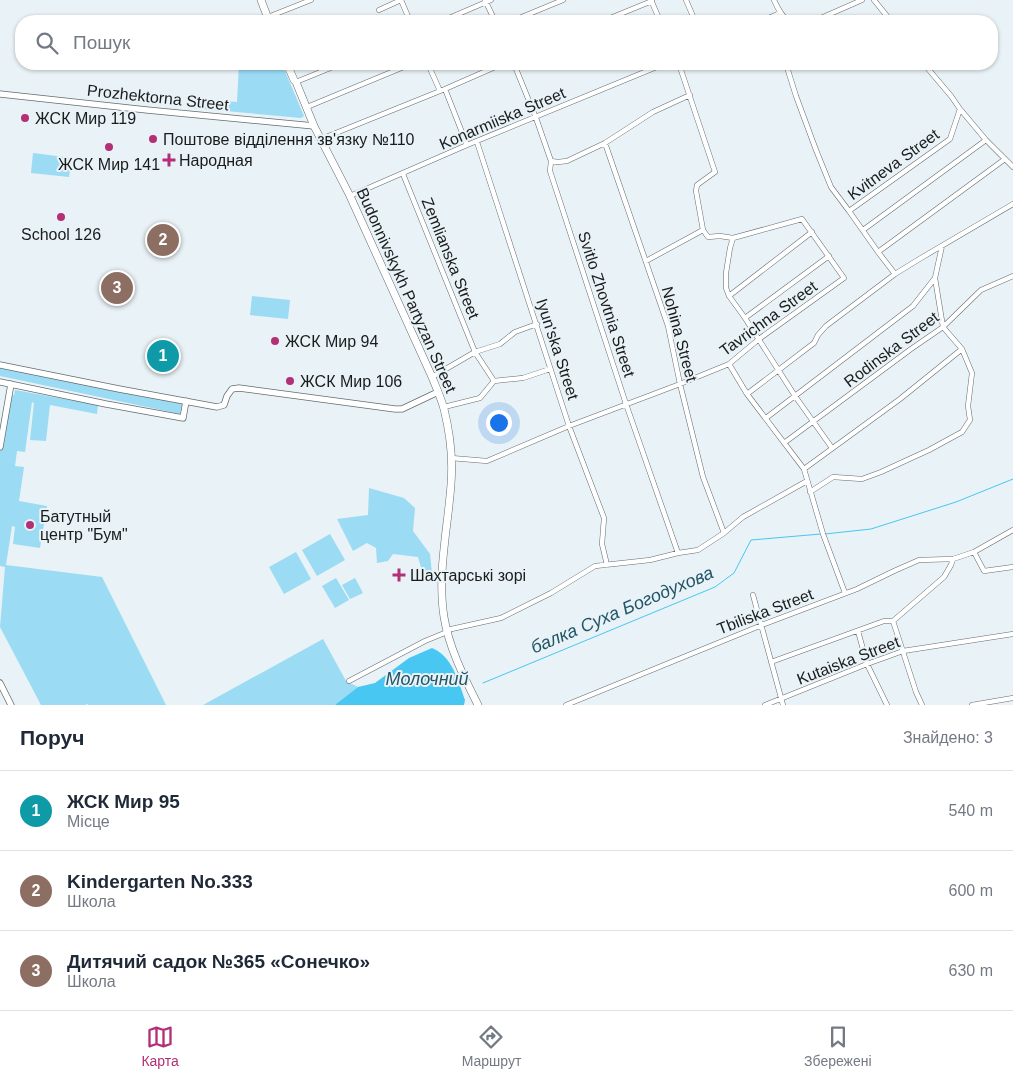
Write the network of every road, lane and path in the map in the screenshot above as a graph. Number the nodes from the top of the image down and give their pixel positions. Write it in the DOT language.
graph roads {
  1 [pos="261,0"];
  2 [pos="311,0"];
  3 [pos="401,0"];
  4 [pos="491,0"];
  5 [pos="563,0"];
  6 [pos="652,0"];
  7 [pos="686,0"];
  8 [pos="774,0"];
  9 [pos="862,0"];
  10 [pos="874,0"];
  11 [pos="485,1"];
  12 [pos="379,10"];
  13 [pos="267,15"];
  14 [pos="277,15"];
  15 [pos="407,15"];
  16 [pos="455,15"];
  17 [pos="492,15"];
  18 [pos="527,15"];
  19 [pos="617,15"];
  20 [pos="658,15"];
  21 [pos="692,15"];
  22 [pos="781,15"];
  23 [pos="828,15"];
  24 [pos="886,15"];
  25 [pos="290,70"];
  26 [pos="325,70"];
  27 [pos="396,70"];
  28 [pos="431,70"];
  29 [pos="488,70"];
  30 [pos="516,70"];
  31 [pos="650,70"];
  32 [pos="681,70"];
  33 [pos="788,70"];
  34 [pos="929,70"];
  35 [pos="296,82"];
  36 [pos="443,90"];
  37 [pos="0,94"];
  38 [pos="690,95"];
  39 [pos="307,107"];
  40 [pos="960,109"];
  41 [pos="536,118"];
  42 [pos="314,126"];
  43 [pos="321,139"];
  44 [pos="986,140"];
  45 [pos="477,142"];
  46 [pos="605,143"];
  47 [pos="468,146"];
  48 [pos="1005,159"];
  49 [pos="551,161"];
  50 [pos="1013,167"];
  51 [pos="403,174"];
  52 [pos="350,196"];
  53 [pos="1013,204"];
  54 [pos="849,211"];
  55 [pos="703,230"];
  56 [pos="863,230"];
  57 [pos="812,232"];
  58 [pos="733,238"];
  59 [pos="942,246"];
  60 [pos="878,252"];
  61 [pos="829,256"];
  62 [pos="646,261"];
  63 [pos="895,274"];
  64 [pos="1013,276"];
  65 [pos="935,278"];
  66 [pos="729,296"];
  67 [pos="746,318"];
  68 [pos="537,324"];
  69 [pos="943,327"];
  70 [pos="759,339"];
  71 [pos="962,350"];
  72 [pos="476,352"];
  73 [pos="728,364"];
  74 [pos="0,365"];
  75 [pos="550,369"];
  76 [pos="779,370"];
  77 [pos="432,377"];
  78 [pos="494,381"];
  79 [pos="0,382"];
  80 [pos="11,384"];
  81 [pos="680,384"];
  82 [pos="438,392"];
  83 [pos="747,394"];
  84 [pos="795,396"];
  85 [pos="186,402"];
  86 [pos="626,404"];
  87 [pos="444,407"];
  88 [pos="766,418"];
  89 [pos="814,422"];
  90 [pos="569,426"];
  91 [pos="784,443"];
  92 [pos="0,447"];
  93 [pos="832,448"];
  94 [pos="452,458"];
  95 [pos="804,469"];
  96 [pos="807,482"];
  97 [pos="810,492"];
  98 [pos="1013,530"];
  99 [pos="724,533"];
  100 [pos="974,552"];
  101 [pos="678,553"];
  102 [pos="953,559"];
  103 [pos="606,565"];
  104 [pos="1013,567"];
  105 [pos="845,594"];
  106 [pos="753,595"];
  107 [pos="893,621"];
  108 [pos="762,625"];
  109 [pos="447,631"];
  110 [pos="858,631"];
  111 [pos="1013,634"];
  112 [pos="903,651"];
  113 [pos="771,662"];
  114 [pos="867,664"];
  115 [pos="349,681"];
  116 [pos="0,683"];
  117 [pos="1013,698"];
  118 [pos="781,699"];
  119 [pos="10,705"];
  120 [pos="478,705"];
  121 [pos="566,705"];
  122 [pos="765,705"];
  123 [pos="783,705"];
  124 [pos="887,705"];
  125 [pos="922,705"];
  126 [pos="972,705"];
  1 -- 13 [label="main road"];
  2 -- 14 [label="street"];
  3 -- 12 [label="street"];
  3 -- 15 [label="street"];
  4 -- 11 [label="street"];
  5 -- 18 [label="street"];
  6 -- 19 [label="street"];
  6 -- 20 [label="street"];
  7 -- 21 [label="street"];
  8 -- 22 [label="street"];
  9 -- 23 [label="street"];
  10 -- 24 [label="street"];
  11 -- 16 [label="street"];
  11 -- 17 [label="street"];
  25 -- 35 [label="main road, Budonnivskykh Partyzan Street"];
  26 -- 35 [label="street"];
  27 -- 39 [label="street"];
  28 -- 36 [label="street"];
  29 -- 36 [label="street"];
  30 -- 41 [label="street, Svitlo Zhovtnia Street"];
  31 -- 41 [label="street, Konarmiiska Street"];
  32 -- 38 [label="street"];
  33 -- 54 [label="street"];
  34 -- 40 [label="street"];
  35 -- 39 [label="main road, Budonnivskykh Partyzan Street"];
  36 -- 43 [label="street"];
  36 -- 47 [label="street"];
  37 -- 42 [label="street, Prozhektorna Street"];
  38 -- 46 [label="street"];
  38 -- 55 [label="street"];
  39 -- 42 [label="main road, Budonnivskykh Partyzan Street"];
  40 -- 44 [label="street"];
  40 -- 54 [label="street, Kvitneva Street"];
  41 -- 45 [label="street, Konarmiiska Street"];
  41 -- 49 [label="street, Svitlo Zhovtnia Street"];
  42 -- 43 [label="main road, Budonnivskykh Partyzan Street"];
  43 -- 52 [label="main road, Budonnivskykh Partyzan Street"];
  44 -- 48 [label="street"];
  44 -- 56 [label="street"];
  45 -- 47 [label="street, Konarmiiska Street"];
  45 -- 68 [label="street, Iyun'ska Street"];
  46 -- 49 [label="street"];
  46 -- 62 [label="street, Nohina Street"];
  47 -- 51 [label="street, Konarmiiska Street"];
  48 -- 50 [label="street"];
  48 -- 60 [label="street"];
  49 -- 86 [label="street, Svitlo Zhovtnia Street"];
  51 -- 52 [label="street, Konarmiiska Street"];
  51 -- 72 [label="street, Zemlianska Street"];
  52 -- 77 [label="main road, Budonnivskykh Partyzan Street"];
  53 -- 59 [label="street"];
  54 -- 56 [label="street"];
  55 -- 58 [label="street"];
  55 -- 62 [label="street"];
  56 -- 60 [label="street"];
  57 -- 58 [label="street"];
  57 -- 61 [label="street"];
  57 -- 66 [label="street"];
  58 -- 66 [label="street"];
  59 -- 63 [label="street"];
  59 -- 65 [label="street"];
  60 -- 63 [label="street"];
  61 -- 67 [label="street"];
  61 -- 70 [label="street, Tavrichna Street"];
  62 -- 81 [label="street, Nohina Street"];
  63 -- 76 [label="street"];
  64 -- 69 [label="street, Rodinska Street"];
  65 -- 69 [label="street"];
  65 -- 84 [label="street"];
  66 -- 67 [label="street"];
  67 -- 70 [label="street"];
  68 -- 72 [label="street"];
  68 -- 75 [label="street, Iyun'ska Street"];
  69 -- 71 [label="street"];
  69 -- 89 [label="street, Rodinska Street"];
  70 -- 73 [label="street, Tavrichna Street"];
  70 -- 76 [label="street"];
  71 -- 93 [label="street"];
  71 -- 97 [label="street"];
  72 -- 77 [label="street"];
  72 -- 78 [label="street, Zemlianska Street"];
  73 -- 81 [label="street, Tavrichna Street"];
  73 -- 83 [label="street"];
  74 -- 85 [label="street"];
  75 -- 78 [label="street"];
  75 -- 90 [label="street, Iyun'ska Street"];
  76 -- 83 [label="street"];
  76 -- 84 [label="street"];
  77 -- 82 [label="main road, Budonnivskykh Partyzan Street"];
  78 -- 87 [label="street"];
  79 -- 80 [label="street"];
  80 -- 85 [label="street"];
  80 -- 92 [label="street"];
  81 -- 86 [label="street, Tavrichna Street"];
  81 -- 99 [label="street, Nohina Street"];
  82 -- 85 [label="street"];
  82 -- 87 [label="main road, Budonnivskykh Partyzan Street"];
  83 -- 88 [label="street"];
  84 -- 88 [label="street"];
  84 -- 89 [label="street"];
  86 -- 90 [label="street, Tavrichna Street"];
  86 -- 101 [label="street, Svitlo Zhovtnia Street"];
  87 -- 94 [label="main road, Budonnivskykh Partyzan Street"];
  88 -- 91 [label="street"];
  89 -- 91 [label="street, Rodinska Street"];
  89 -- 93 [label="street"];
  90 -- 94 [label="street, Tavrichna Street"];
  90 -- 103 [label="street, Iyun'ska Street"];
  91 -- 95 [label="street"];
  93 -- 95 [label="street"];
  94 -- 109 [label="main road, Budonnivskykh Partyzan Street"];
  95 -- 96 [label="street"];
  96 -- 97 [label="street"];
  96 -- 99 [label="street"];
  97 -- 105 [label="street"];
  98 -- 100 [label="street, Tbiliska Street"];
  99 -- 101 [label="street"];
  100 -- 102 [label="street, Tbiliska Street"];
  100 -- 104 [label="street"];
  101 -- 103 [label="street"];
  102 -- 105 [label="street, Tbiliska Street"];
  102 -- 107 [label="street"];
  103 -- 109 [label="street"];
  105 -- 108 [label="street, Tbiliska Street"];
  106 -- 108 [label="street"];
  107 -- 110 [label="street"];
  107 -- 112 [label="street"];
  108 -- 113 [label="street"];
  108 -- 121 [label="street, Tbiliska Street"];
  109 -- 115 [label="street"];
  109 -- 120 [label="main road, Budonnivskykh Partyzan Street"];
  110 -- 113 [label="street"];
  110 -- 114 [label="street"];
  111 -- 112 [label="street, Kutaiska Street"];
  112 -- 114 [label="street, Kutaiska Street"];
  112 -- 125 [label="street"];
  113 -- 118 [label="street"];
  114 -- 118 [label="street, Kutaiska Street"];
  114 -- 124 [label="street"];
  116 -- 119 [label="street"];
  117 -- 126 [label="street"];
  118 -- 122 [label="street, Kutaiska Street"];
  118 -- 123 [label="street"];
}
